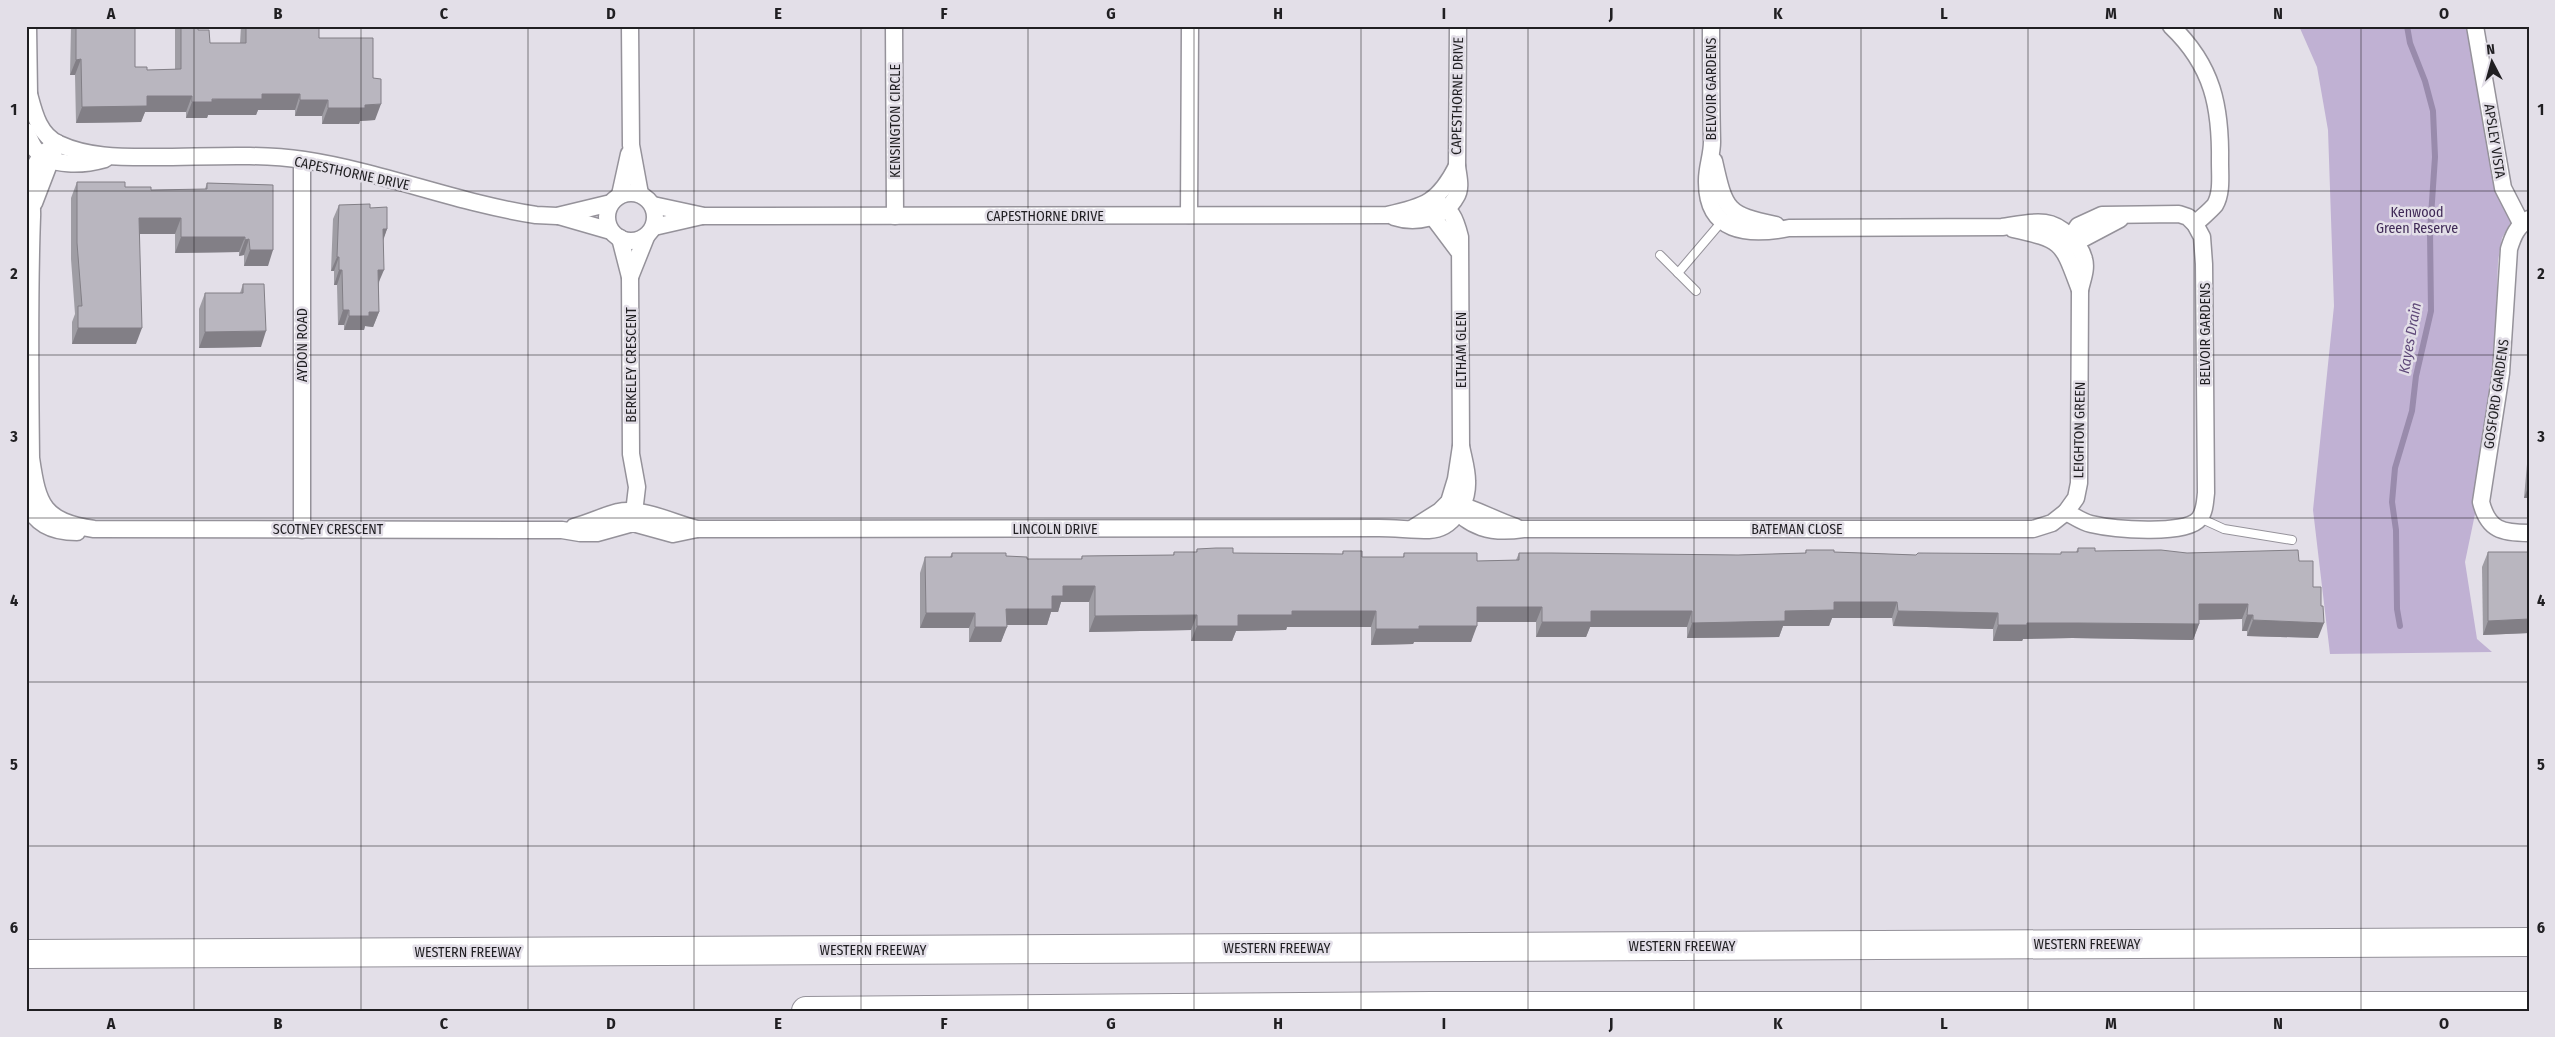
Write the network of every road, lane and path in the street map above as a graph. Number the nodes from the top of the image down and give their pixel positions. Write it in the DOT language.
graph roads {
  1 [pos="28,26"];
  2 [pos="630,26"];
  3 [pos="894,26"];
  4 [pos="1190,26"];
  5 [pos="1458,26"];
  6 [pos="1711,26"];
  7 [pos="2171,26"];
  8 [pos="2475,26"];
  9 [pos="27,99"];
  10 [pos="26,132"];
  11 [pos="57,143"];
  12 [pos="631,145"];
  13 [pos="114,156"];
  14 [pos="47,158"];
  15 [pos="302,160"];
  16 [pos="640,194"];
  17 [pos="616,199"];
  18 [pos="1440,204"];
  19 [pos="652,205"];
  20 [pos="1189,215"];
  21 [pos="1387,215"];
  22 [pos="1727,215"];
  23 [pos="557,216"];
  24 [pos="704,216"];
  25 [pos="895,216"];
  26 [pos="1433,217"];
  27 [pos="2525,221"];
  28 [pos="2195,224"];
  29 [pos="649,232"];
  30 [pos="616,235"];
  31 [pos="2070,242"];
  32 [pos="1460,253"];
  33 [pos="1660,255"];
  34 [pos="28,258"];
  35 [pos="1678,273"];
  36 [pos="630,276"];
  37 [pos="1696,291"];
  38 [pos="31,458"];
  39 [pos="26,480"];
  40 [pos="30,508"];
  41 [pos="1457,508"];
  42 [pos="2066,512"];
  43 [pos="632,515"];
  44 [pos="2200,518"];
  45 [pos="302,530"];
  46 [pos="2529,533"];
  47 [pos="2292,540"];
  48 [pos="2529,942"];
  49 [pos="26,954"];
  50 [pos="2529,1006"];
  51 [pos="806,1011"];
  1 -- 9 [label="street, CAPESTHORNE DRIVE"];
  2 -- 12 [label="street"];
  3 -- 25 [label="street, KENSINGTON CIRCLE"];
  4 -- 20 [label="street"];
  5 -- 18 [label="street, CAPESTHORNE DRIVE"];
  6 -- 22 [label="street, BELVOIR GARDENS"];
  7 -- 28 [label="street"];
  8 -- 27 [label="street, APSLEY VISTA"];
  9 -- 11 [label="street, CAPESTHORNE DRIVE"];
  10 -- 14 [label="street"];
  11 -- 13 [label="street, CAPESTHORNE DRIVE"];
  11 -- 14 [label="street, SCOTNEY CRESCENT"];
  12 -- 16 [label="street"];
  12 -- 17 [label="street"];
  13 -- 14 [label="street, CAPESTHORNE DRIVE"];
  13 -- 15 [label="street, CAPESTHORNE DRIVE"];
  14 -- 34 [label="street, SCOTNEY CRESCENT"];
  15 -- 23 [label="street, CAPESTHORNE DRIVE"];
  15 -- 45 [label="street, AYDON ROAD"];
  16 -- 17 [label="street"];
  16 -- 19 [label="street"];
  17 -- 23 [label="street, CAPESTHORNE DRIVE"];
  17 -- 30 [label="street"];
  18 -- 21 [label="street, CAPESTHORNE DRIVE"];
  18 -- 26 [label="street"];
  18 -- 32 [label="street, ELTHAM GLEN"];
  19 -- 24 [label="street, CAPESTHORNE DRIVE"];
  19 -- 29 [label="street"];
  20 -- 21 [label="street, CAPESTHORNE DRIVE"];
  20 -- 25 [label="street, CAPESTHORNE DRIVE"];
  21 -- 26 [label="street, CAPESTHORNE DRIVE"];
  22 -- 31 [label="street"];
  22 -- 35 [label="lane"];
  23 -- 30 [label="street, CAPESTHORNE DRIVE"];
  24 -- 25 [label="street, CAPESTHORNE DRIVE"];
  24 -- 29 [label="street, CAPESTHORNE DRIVE"];
  26 -- 32 [label="street"];
  27 -- 46 [label="street, GOSFORD GARDENS"];
  28 -- 31 [label="street"];
  28 -- 44 [label="street, BELVOIR GARDENS"];
  29 -- 30 [label="street"];
  29 -- 36 [label="street, BERKELEY CRESCENT"];
  30 -- 36 [label="street, BERKELEY CRESCENT"];
  31 -- 42 [label="street, LEIGHTON GREEN"];
  32 -- 41 [label="street, ELTHAM GLEN"];
  33 -- 35 [label="lane"];
  34 -- 38 [label="street, SCOTNEY CRESCENT"];
  35 -- 37 [label="lane"];
  36 -- 43 [label="street, BERKELEY CRESCENT"];
  38 -- 39 [label="street, SCOTNEY CRESCENT"];
  38 -- 40 [label="street, SCOTNEY CRESCENT"];
  40 -- 45 [label="street, SCOTNEY CRESCENT"];
  41 -- 42 [label="street, BATEMAN CLOSE"];
  41 -- 43 [label="street, LINCOLN DRIVE"];
  42 -- 44 [label="street"];
  43 -- 45 [label="street, SCOTNEY CRESCENT"];
  44 -- 47 [label="lane"];
  48 -- 49 [label="highway, WESTERN FREEWAY"];
  50 -- 51 [label="highway"];
}
